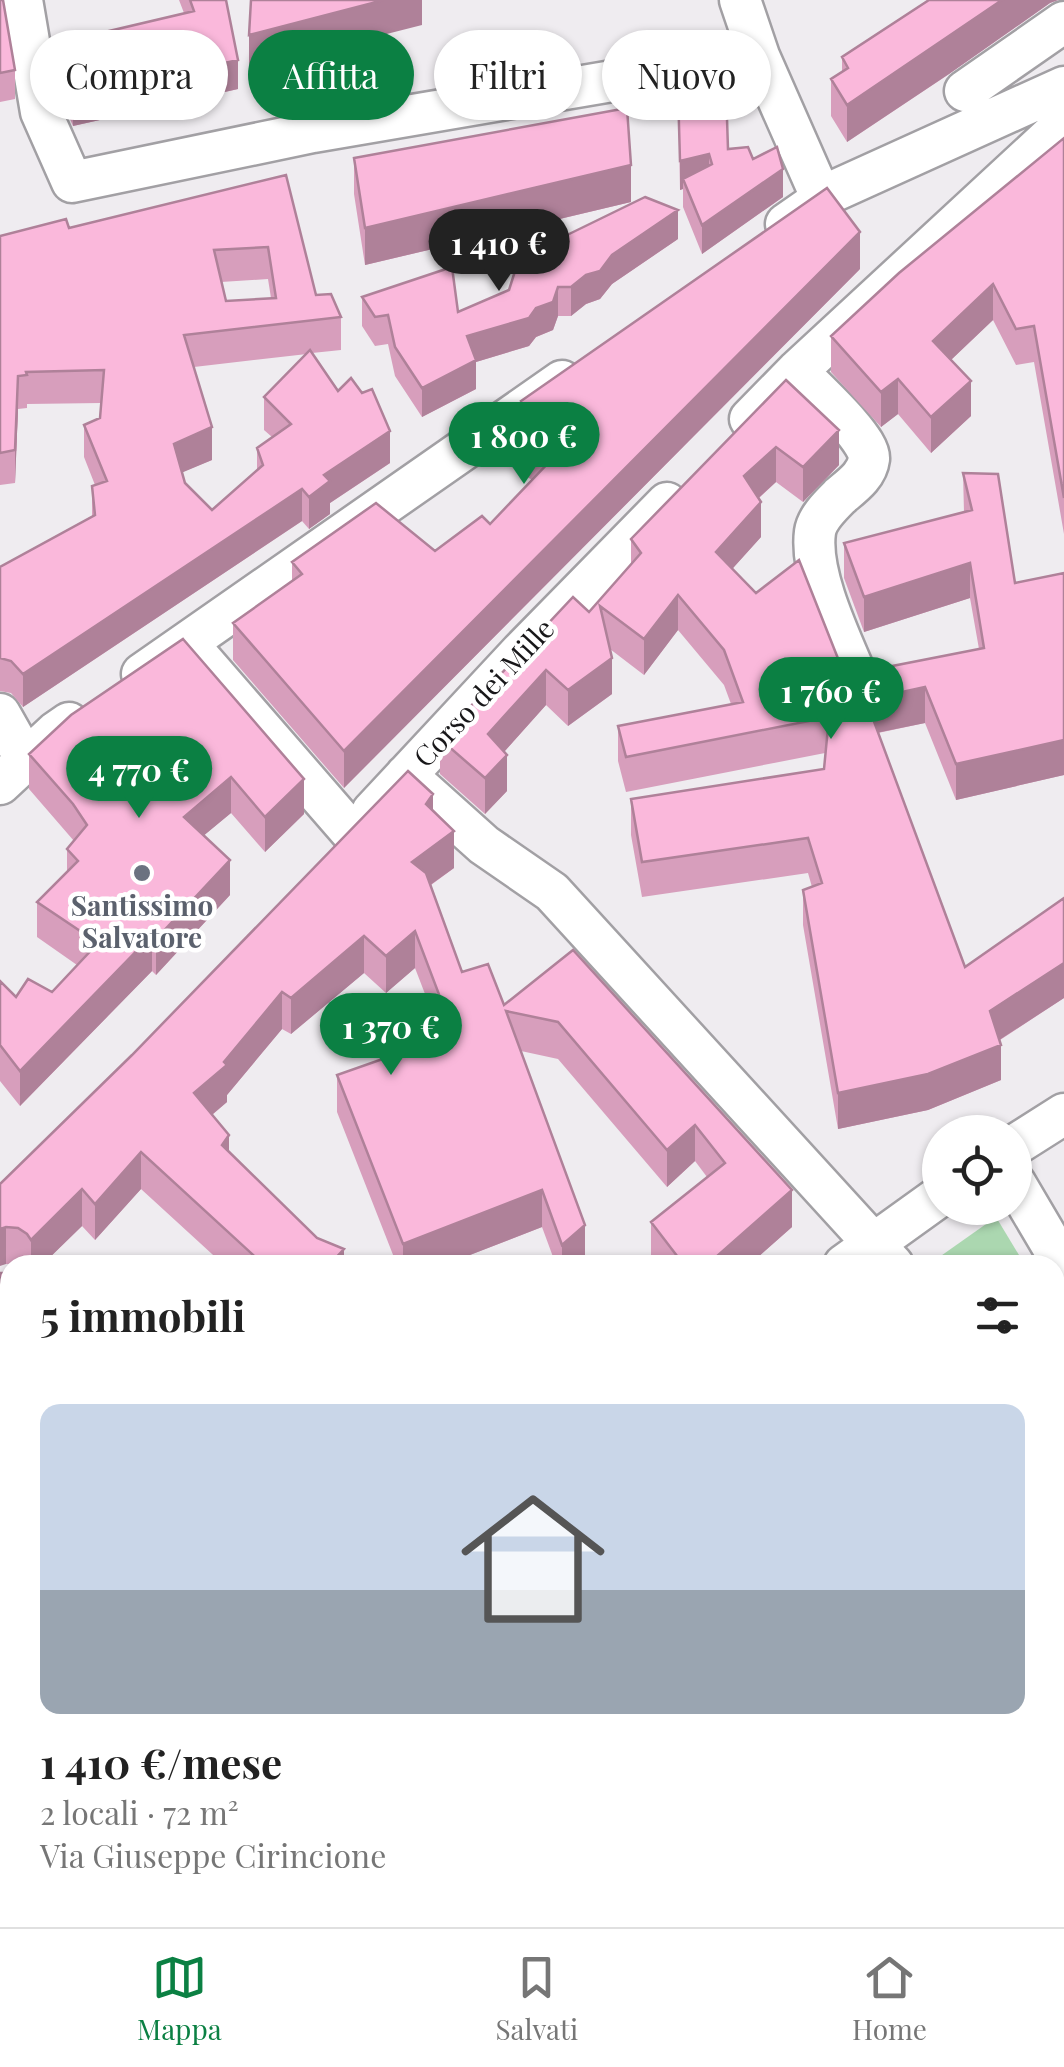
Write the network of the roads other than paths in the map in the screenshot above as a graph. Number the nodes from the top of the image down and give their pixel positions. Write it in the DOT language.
graph roads {
  1 [pos="22,0"];
  2 [pos="740,0"];
  3 [pos="1064,22"];
  4 [pos="750,30"];
  5 [pos="602,83"];
  6 [pos="771,83"];
  7 [pos="1064,87"];
  8 [pos="965,91"];
  9 [pos="1063,128"];
  10 [pos="822,199"];
  11 [pos="756,245"];
  12 [pos="594,358"];
  13 [pos="797,371"];
  14 [pos="728,441"];
  15 [pos="686,483"];
  16 [pos="187,643"];
  17 [pos="861,687"];
  18 [pos="0,714"];
  19 [pos="13,772"];
  20 [pos="406,775"];
  21 [pos="352,833"];
  22 [pos="324,862"];
  23 [pos="1064,1114"];
  24 [pos="1032,1134"];
  25 [pos="922,1212"];
  26 [pos="1032,1212"];
  27 [pos="867,1255"];
  28 [pos="873,1255"];
  29 [pos="1058,1255"];
  1 -- 5 [label="street"];
  2 -- 4 [label="street"];
  3 -- 8 [label="street"];
  6 -- 10 [label="street"];
  7 -- 10 [label="street"];
  9 -- 13 [label="street"];
  10 -- 11 [label="street"];
  12 -- 16 [label="street"];
  13 -- 14 [label="street"];
  13 -- 17 [label="street"];
  15 -- 20 [label="street, Corso dei Mille"];
  16 -- 19 [label="street"];
  16 -- 21 [label="street"];
  18 -- 19 [label="street"];
  20 -- 21 [label="street, Corso dei Mille"];
  20 -- 27 [label="street"];
  21 -- 22 [label="street, Corso dei Mille"];
  23 -- 24 [label="street"];
  25 -- 28 [label="street"];
  26 -- 29 [label="street"];
}
